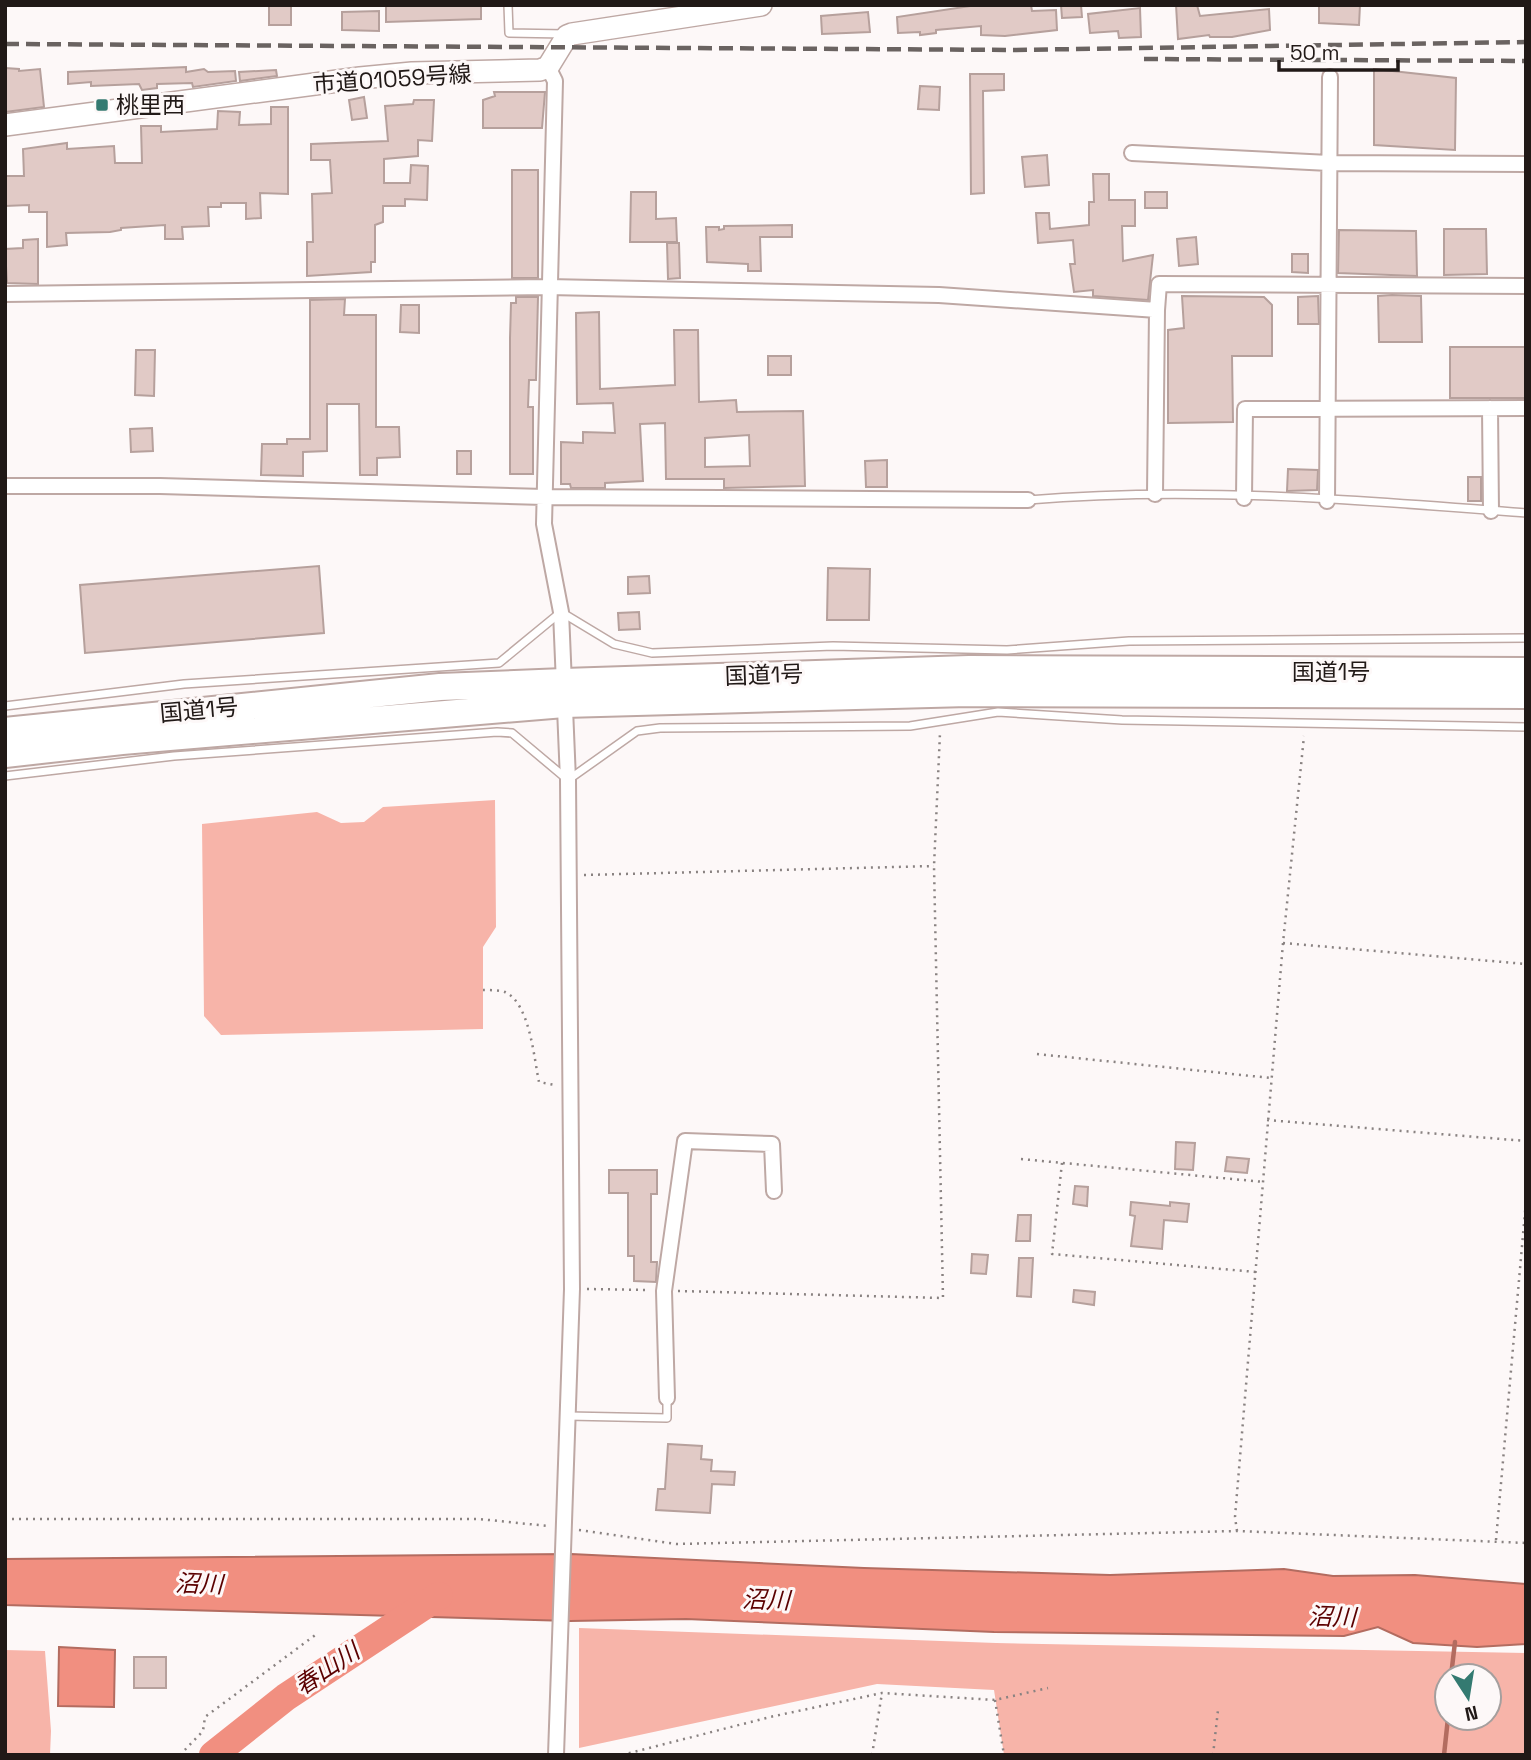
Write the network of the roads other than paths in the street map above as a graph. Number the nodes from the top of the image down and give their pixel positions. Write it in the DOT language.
graph roads {
  1 [pos="508,5"];
  2 [pos="761,5"];
  3 [pos="737,7"];
  4 [pos="567,36"];
  5 [pos="548,66"];
  6 [pos="1330,77"];
  7 [pos="5,125"];
  8 [pos="1132,153"];
  9 [pos="1329,163"];
  10 [pos="1526,164"];
  11 [pos="1328,285"];
  12 [pos="1526,286"];
  13 [pos="548,287"];
  14 [pos="5,294"];
  15 [pos="1157,310"];
  16 [pos="1327,408"];
  17 [pos="1490,408"];
  18 [pos="1526,408"];
  19 [pos="5,486"];
  20 [pos="1155,494"];
  21 [pos="544,497"];
  22 [pos="1244,498"];
  23 [pos="1028,500"];
  24 [pos="1327,501"];
  25 [pos="1491,511"];
  26 [pos="1526,513"];
  27 [pos="561,612"];
  28 [pos="1526,638"];
  29 [pos="1526,671"];
  30 [pos="564,693"];
  31 [pos="1526,695"];
  32 [pos="5,706"];
  33 [pos="1526,726"];
  34 [pos="5,731"];
  35 [pos="5,754"];
  36 [pos="5,776"];
  37 [pos="568,780"];
  38 [pos="774,1191"];
  39 [pos="667,1398"];
  40 [pos="568,1416"];
  41 [pos="556,1755"];
  1 -- 4 [label="lane"];
  2 -- 3 [label="street"];
  3 -- 4 [label="street"];
  4 -- 5 [label="street"];
  5 -- 7 [label="street, 市道01059号線"];
  5 -- 13 [label="street"];
  6 -- 9 [label="street"];
  8 -- 9 [label="street"];
  9 -- 10 [label="street"];
  9 -- 11 [label="street"];
  11 -- 12 [label="street"];
  11 -- 15 [label="street"];
  11 -- 16 [label="street"];
  13 -- 14 [label="street"];
  13 -- 15 [label="street"];
  13 -- 21 [label="street"];
  15 -- 20 [label="street"];
  16 -- 17 [label="street"];
  16 -- 22 [label="street"];
  16 -- 24 [label="street"];
  17 -- 18 [label="street"];
  17 -- 25 [label="street"];
  19 -- 21 [label="street"];
  20 -- 22 [label="lane"];
  20 -- 23 [label="lane"];
  21 -- 23 [label="street"];
  21 -- 27 [label="street"];
  22 -- 24 [label="lane"];
  24 -- 25 [label="lane"];
  25 -- 26 [label="lane"];
  27 -- 28 [label="lane"];
  27 -- 30 [label="street"];
  27 -- 32 [label="lane"];
  29 -- 30 [label="highway, 国道1号"];
  30 -- 31 [label="highway, 国道1号"];
  30 -- 34 [label="highway, 国道1号"];
  30 -- 35 [label="highway, 国道1号"];
  30 -- 37 [label="street"];
  33 -- 37 [label="lane"];
  36 -- 37 [label="lane"];
  37 -- 40 [label="street"];
  38 -- 39 [label="street"];
  39 -- 40 [label="lane"];
  40 -- 41 [label="street"];
}
